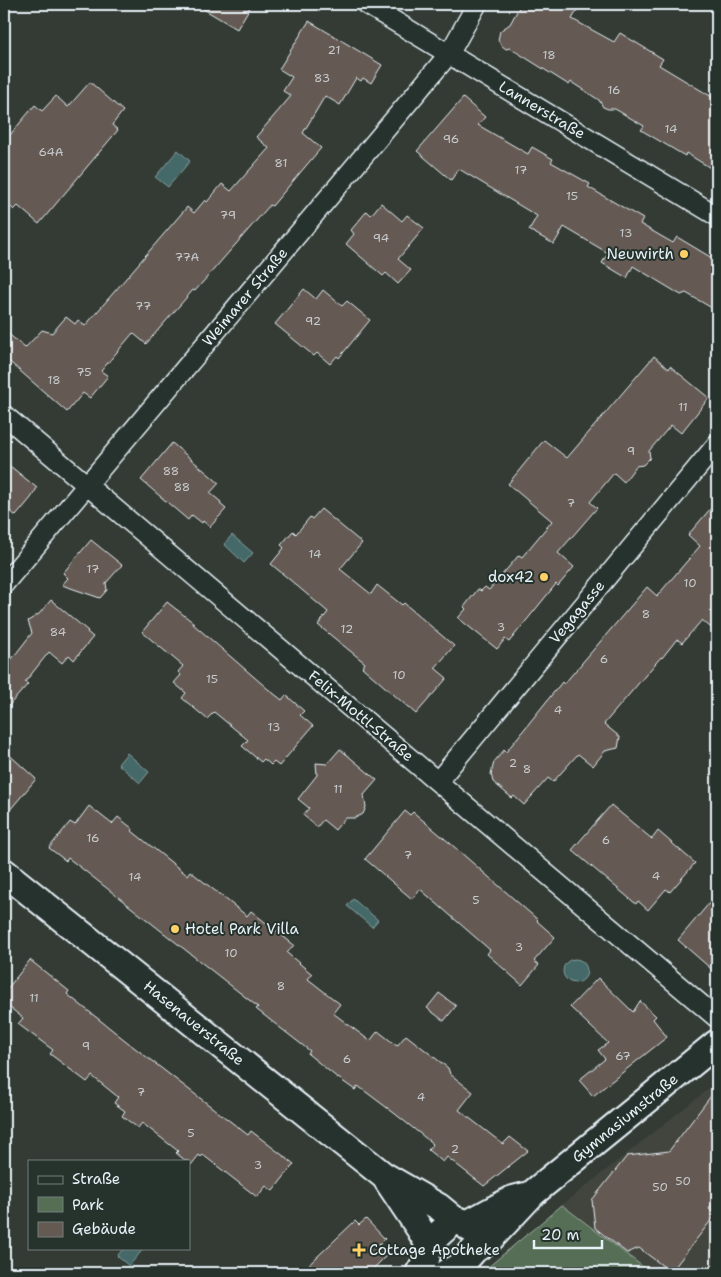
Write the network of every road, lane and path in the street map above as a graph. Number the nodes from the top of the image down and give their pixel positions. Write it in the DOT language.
graph roads {
  1 [pos="366,4"];
  2 [pos="477,4"];
  3 [pos="449,54"];
  4 [pos="717,216"];
  5 [pos="4,415"];
  6 [pos="717,444"];
  7 [pos="87,486"];
  8 [pos="4,584"];
  9 [pos="438,781"];
  10 [pos="4,872"];
  11 [pos="717,1018"];
  12 [pos="717,1043"];
  13 [pos="384,1175"];
  14 [pos="533,1193"];
  15 [pos="462,1223"];
  16 [pos="474,1250"];
  17 [pos="435,1264"];
  1 -- 3 [label="street, Lannerstraße"];
  2 -- 3 [label="street, Weimarer Straße"];
  3 -- 4 [label="street, Lannerstraße"];
  3 -- 7 [label="street, Weimarer Straße"];
  5 -- 7 [label="street, Felix-Mottl-Straße"];
  6 -- 9 [label="street, Vegagasse"];
  7 -- 8 [label="street, Weimarer Straße"];
  7 -- 9 [label="street, Felix-Mottl-Straße"];
  9 -- 11 [label="street, Felix-Mottl-Straße"];
  10 -- 13 [label="street, Hasenauerstraße"];
  12 -- 14 [label="street, Gymnasiumstraße"];
  13 -- 15 [label="street, Hasenauerstraße"];
  13 -- 17 [label="street, Hasenauerstraße"];
  14 -- 15 [label="street, Gymnasiumstraße"];
  14 -- 16 [label="street, Gymnasiumstraße"];
  15 -- 16 [label="street"];
  15 -- 17 [label="street, Gymnasiumstraße"];
  16 -- 17 [label="street, Gymnasiumstraße"];
}
